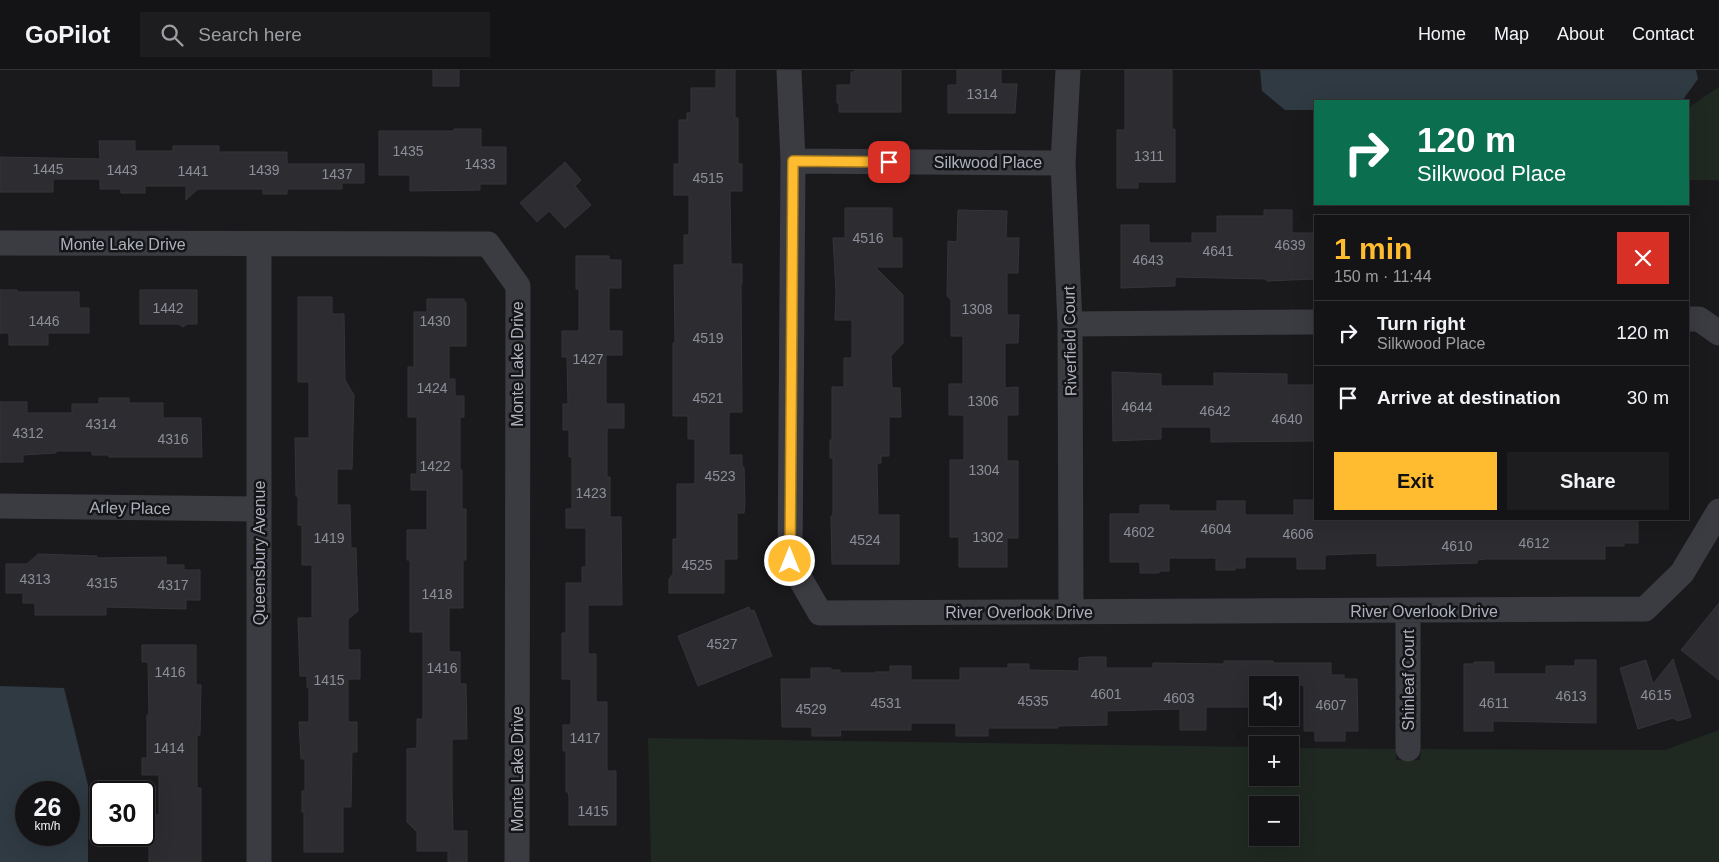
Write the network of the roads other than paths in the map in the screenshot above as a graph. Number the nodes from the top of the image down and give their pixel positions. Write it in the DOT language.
graph roads {
  1 [pos="789,70"];
  2 [pos="1068,70"];
  3 [pos="793,161"];
  4 [pos="1063,163"];
  5 [pos="0,243"];
  6 [pos="259,244"];
  7 [pos="1689,319"];
  8 [pos="1314,322"];
  9 [pos="1070,324"];
  10 [pos="1719,333"];
  11 [pos="0,506"];
  12 [pos="260,509"];
  13 [pos="1719,511"];
  14 [pos="1071,612"];
  15 [pos="1408,612"];
  16 [pos="1408,748"];
  17 [pos="259,862"];
  18 [pos="517,862"];
  1 -- 3 [label="street, River Overlook Drive"];
  2 -- 4 [label="street, Riverfield Court"];
  3 -- 4 [label="street, Silkwood Place"];
  3 -- 14 [label="street, River Overlook Drive"];
  4 -- 9 [label="street, Riverfield Court"];
  5 -- 6 [label="street, Monte Lake Drive"];
  6 -- 12 [label="street, Queensbury Avenue"];
  6 -- 18 [label="street, Monte Lake Drive"];
  7 -- 10 [label="street"];
  8 -- 9 [label="street"];
  9 -- 14 [label="street, Riverfield Court"];
  11 -- 12 [label="street, Arley Place"];
  12 -- 17 [label="street, Queensbury Avenue"];
  13 -- 15 [label="street, River Overlook Drive"];
  14 -- 15 [label="street, River Overlook Drive"];
  15 -- 16 [label="street, Shinleaf Court"];
}
